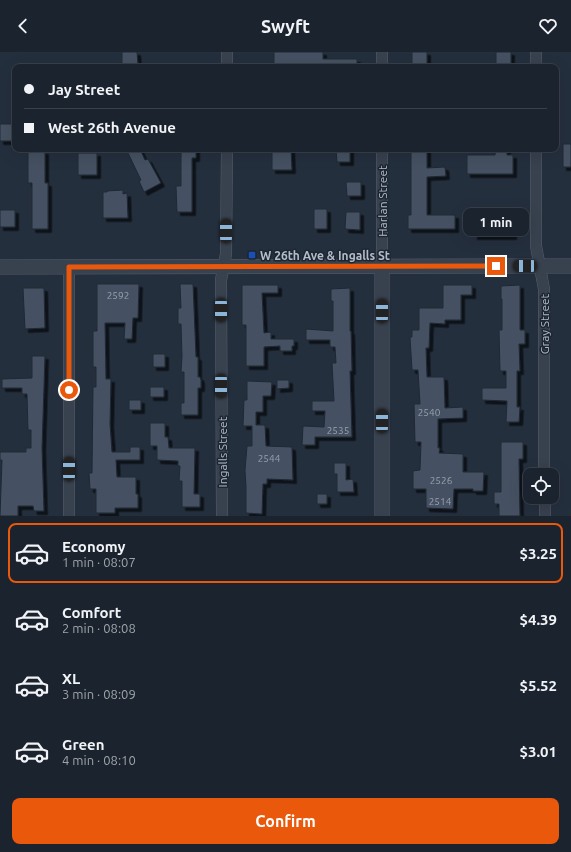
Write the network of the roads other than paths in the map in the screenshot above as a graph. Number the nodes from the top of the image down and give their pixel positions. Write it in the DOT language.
graph roads {
  1 [pos="227,52"];
  2 [pos="382,52"];
  3 [pos="536,52"];
  4 [pos="227,64"];
  5 [pos="382,64"];
  6 [pos="536,64"];
  7 [pos="227,152"];
  8 [pos="382,152"];
  9 [pos="536,152"];
  10 [pos="540,266"];
  11 [pos="571,266"];
  12 [pos="0,267"];
  13 [pos="69,267"];
  14 [pos="224,267"];
  15 [pos="382,267"];
  16 [pos="544,468"];
  17 [pos="544,504"];
  18 [pos="69,516"];
  19 [pos="222,516"];
  20 [pos="382,516"];
  21 [pos="545,516"];
  1 -- 4 [label="street"];
  2 -- 5 [label="street"];
  3 -- 6 [label="street"];
  7 -- 14 [label="street, Ingalls Street"];
  8 -- 15 [label="street, Harlan Street"];
  9 -- 10 [label="street, Gray Street"];
  10 -- 11 [label="street"];
  10 -- 15 [label="street"];
  10 -- 16 [label="street, Gray Street"];
  12 -- 13 [label="street"];
  13 -- 14 [label="street"];
  13 -- 18 [label="street"];
  14 -- 15 [label="street"];
  14 -- 19 [label="street, Ingalls Street"];
  15 -- 20 [label="street, Harlan Street"];
  17 -- 21 [label="street"];
}
